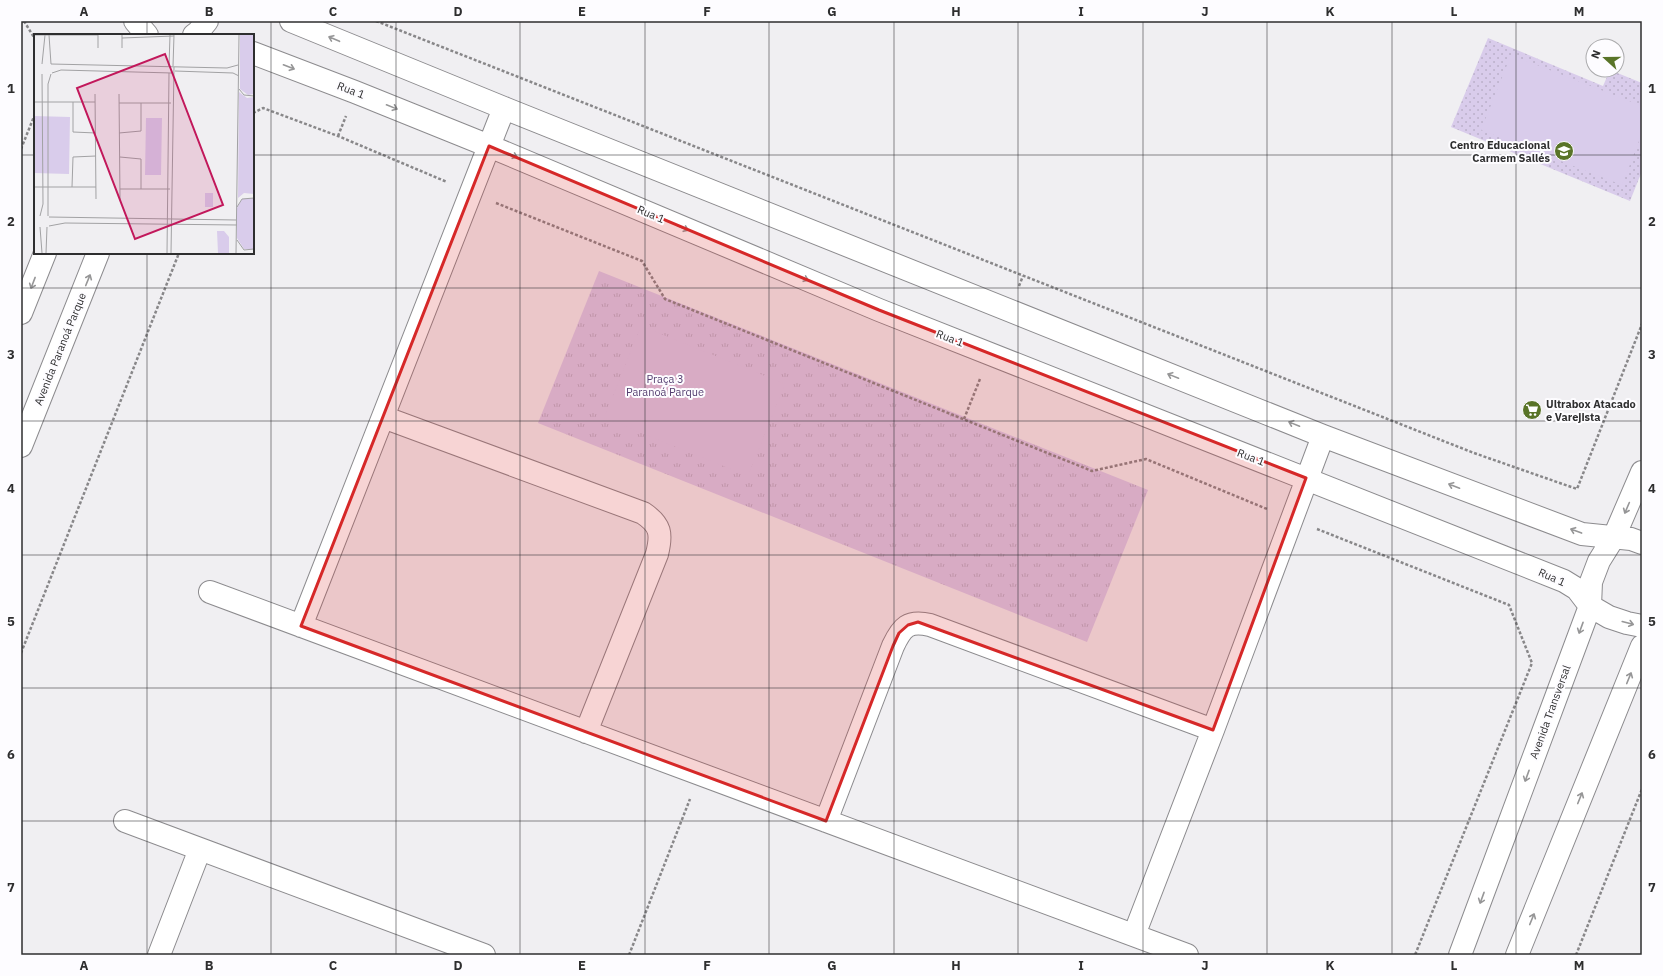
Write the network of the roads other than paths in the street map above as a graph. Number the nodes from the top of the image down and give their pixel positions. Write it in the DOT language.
graph roads {
  1 [pos="291,21"];
  2 [pos="254,53"];
  3 [pos="504,108"];
  4 [pos="490,146"];
  5 [pos="45,254"];
  6 [pos="98,254"];
  7 [pos="21,313"];
  8 [pos="383,417"];
  9 [pos="1323,436"];
  10 [pos="21,446"];
  11 [pos="1642,472"];
  12 [pos="1306,478"];
  13 [pos="1614,536"];
  14 [pos="1642,543"];
  15 [pos="210,592"];
  16 [pos="1590,606"];
  17 [pos="301,626"];
  18 [pos="1642,626"];
  19 [pos="1642,646"];
  20 [pos="1213,730"];
  21 [pos="586,732"];
  22 [pos="125,821"];
  23 [pos="826,821"];
  24 [pos="200,849"];
  25 [pos="1134,935"];
  26 [pos="159,955"];
  27 [pos="484,955"];
  28 [pos="1187,955"];
  29 [pos="1460,955"];
  30 [pos="1517,955"];
  3 -- 1 [label="street, one-way"];
  2 -- 4 [label="street, Rua 1, one-way"];
  3 -- 4 [label="street"];
  9 -- 3 [label="street, one-way"];
  4 -- 8 [label="street"];
  4 -- 12 [label="street, Rua 1, one-way"];
  5 -- 7 [label="street, one-way"];
  10 -- 6 [label="street, Avenida Paranoá Parque, one-way"];
  8 -- 17 [label="street"];
  8 -- 21 [label="street"];
  9 -- 12 [label="street"];
  13 -- 9 [label="street, one-way"];
  11 -- 13 [label="street, Avenida Transversal, one-way"];
  12 -- 16 [label="street, Rua 1"];
  12 -- 20 [label="street"];
  13 -- 14 [label="street"];
  13 -- 16 [label="street, Avenida Transversal"];
  15 -- 17 [label="street"];
  16 -- 18 [label="street, Rua 1, one-way"];
  16 -- 29 [label="street, Avenida Transversal, one-way"];
  17 -- 21 [label="street"];
  30 -- 19 [label="street, one-way"];
  20 -- 23 [label="street"];
  20 -- 25 [label="street"];
  21 -- 23 [label="street"];
  22 -- 24 [label="street"];
  23 -- 25 [label="street"];
  24 -- 26 [label="street"];
  24 -- 27 [label="street"];
  25 -- 28 [label="street"];
}
